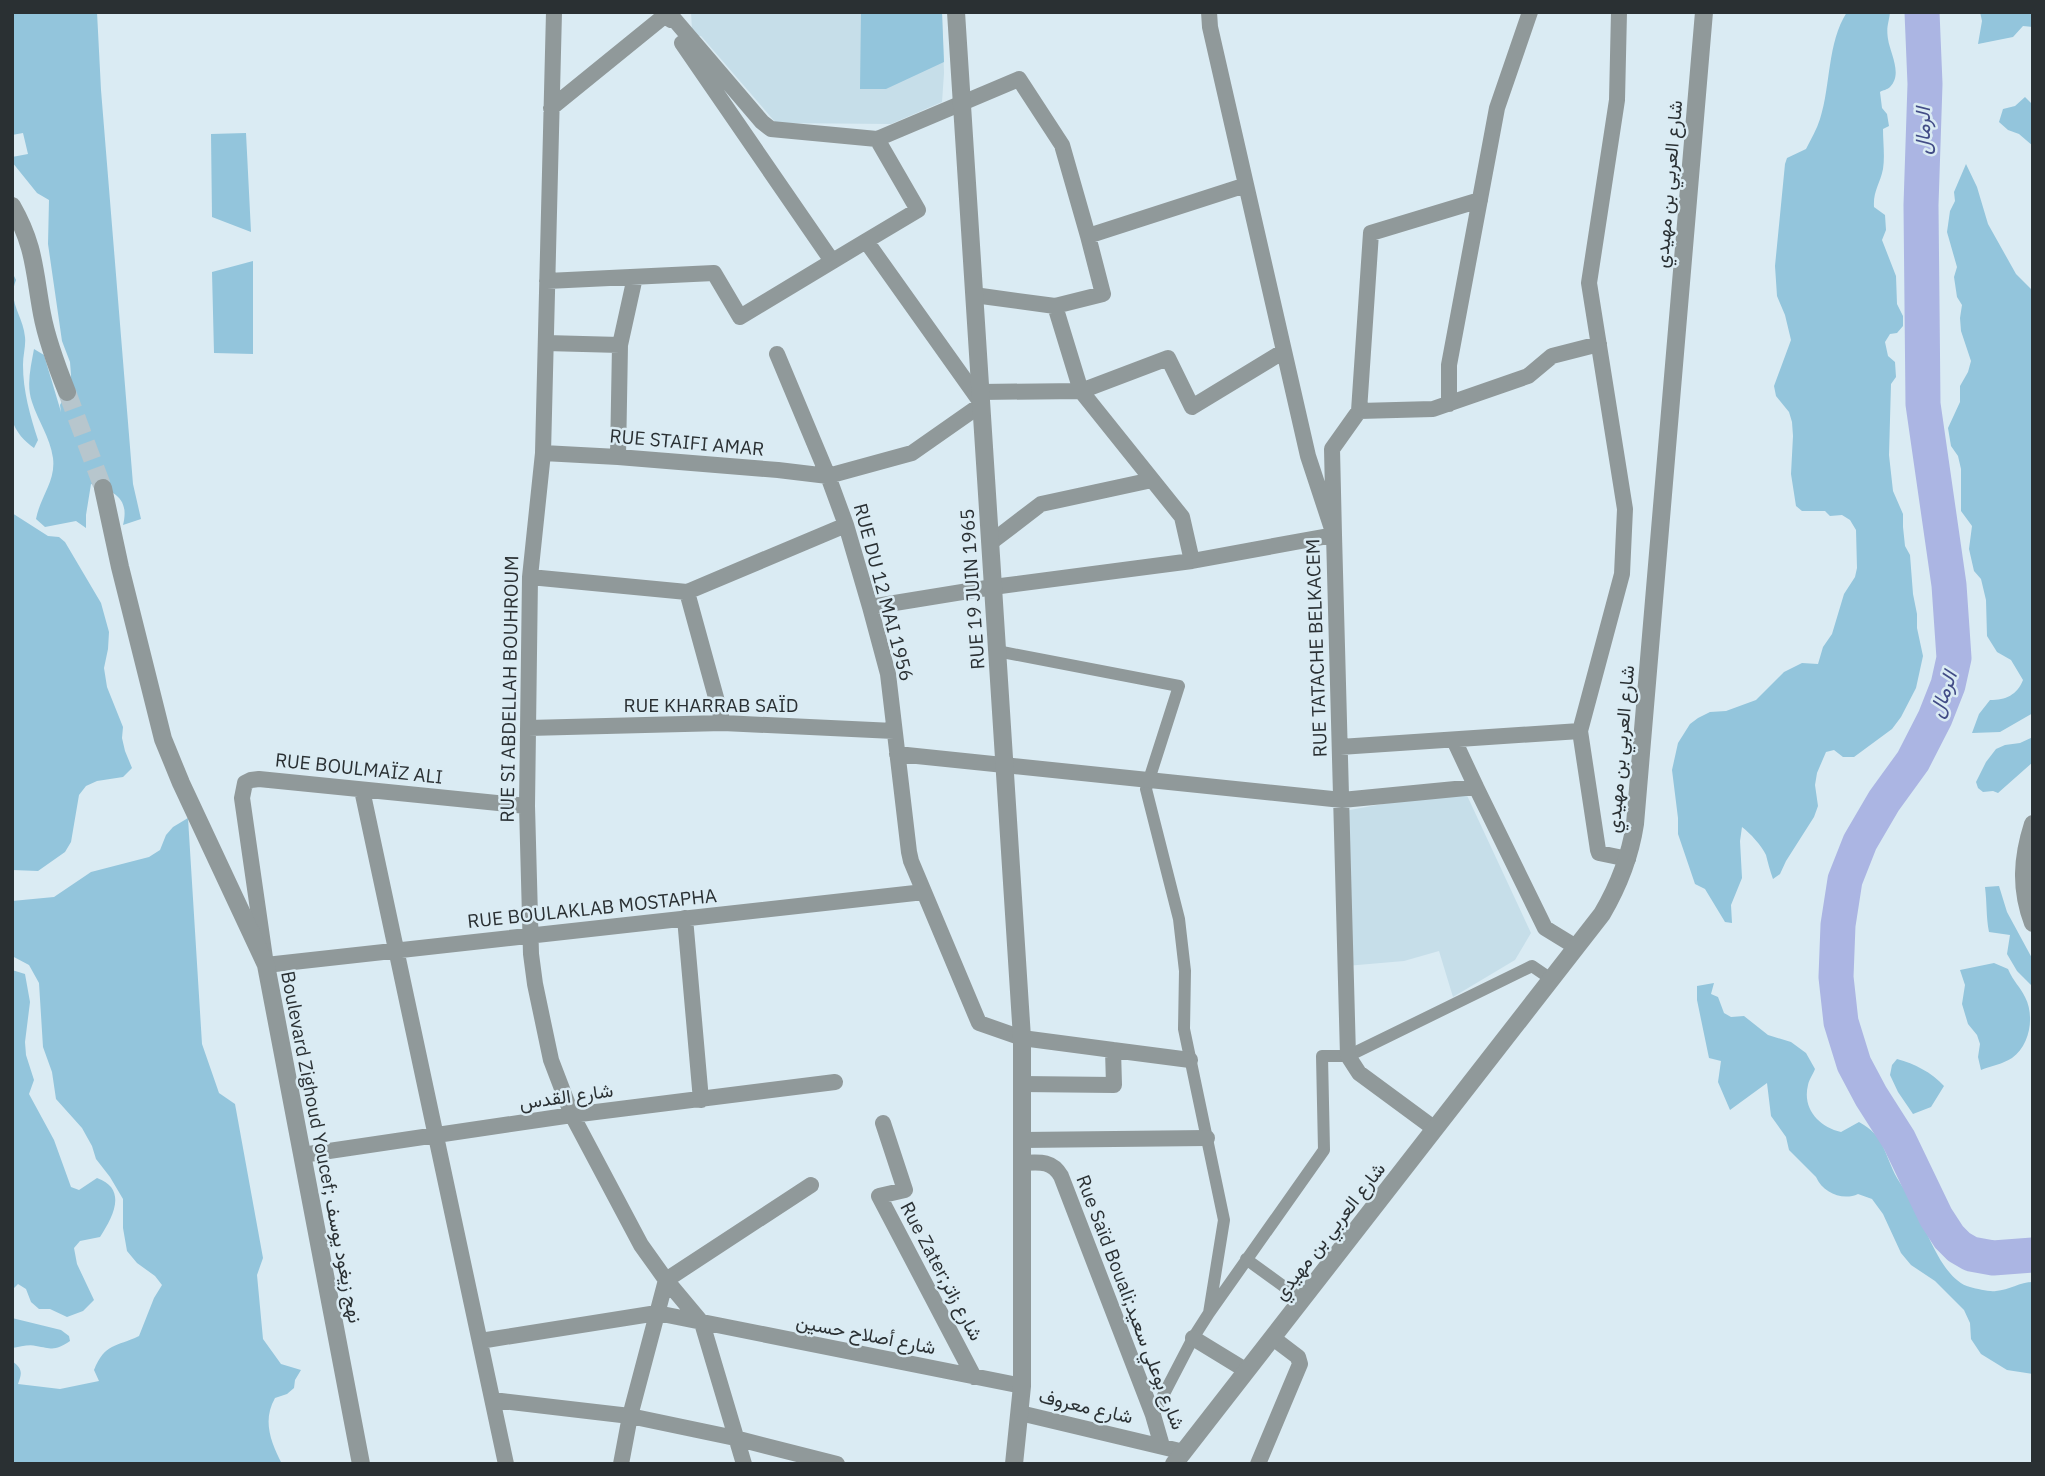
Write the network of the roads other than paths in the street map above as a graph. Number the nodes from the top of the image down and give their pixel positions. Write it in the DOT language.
graph roads {
  1 [pos="554,12"];
  2 [pos="668,12"];
  3 [pos="956,12"];
  4 [pos="1209,12"];
  5 [pos="1530,12"];
  6 [pos="1619,12"];
  7 [pos="1704,12"];
  8 [pos="962,104"];
  9 [pos="551,108"];
  10 [pos="877,139"];
  11 [pos="1246,185"];
  12 [pos="1480,200"];
  13 [pos="12,206"];
  14 [pos="1088,236"];
  15 [pos="866,241"];
  16 [pos="832,261"];
  17 [pos="635,277"];
  18 [pos="547,281"];
  19 [pos="974,295"];
  20 [pos="1055,306"];
  21 [pos="546,343"];
  22 [pos="1599,344"];
  23 [pos="620,345"];
  24 [pos="1284,351"];
  25 [pos="777,354"];
  26 [pos="1082,391"];
  27 [pos="67,392"];
  28 [pos="981,398"];
  29 [pos="1450,404"];
  30 [pos="1359,411"];
  31 [pos="543,453"];
  32 [pos="618,457"];
  33 [pos="828,476"];
  34 [pos="1152,480"];
  35 [pos="103,488"];
  36 [pos="846,525"];
  37 [pos="1335,535"];
  38 [pos="990,542"];
  39 [pos="1192,561"];
  40 [pos="530,576"];
  41 [pos="993,587"];
  42 [pos="687,592"];
  43 [pos="870,607"];
  44 [pos="997,651"];
  45 [pos="723,723"];
  46 [pos="528,728"];
  47 [pos="894,731"];
  48 [pos="1580,731"];
  49 [pos="1454,740"];
  50 [pos="1340,747"];
  51 [pos="897,754"];
  52 [pos="1006,766"];
  53 [pos="1148,780"];
  54 [pos="1476,787"];
  55 [pos="362,790"];
  56 [pos="1342,800"];
  57 [pos="527,806"];
  58 [pos="2033,824"];
  59 [pos="1628,859"];
  60 [pos="924,892"];
  61 [pos="685,918"];
  62 [pos="2033,923"];
  63 [pos="531,936"];
  64 [pos="1576,947"];
  65 [pos="396,951"];
  66 [pos="266,965"];
  67 [pos="1551,979"];
  68 [pos="1022,1038"];
  69 [pos="1113,1049"];
  70 [pos="1348,1056"];
  71 [pos="1190,1059"];
  72 [pos="835,1082"];
  73 [pos="1022,1084"];
  74 [pos="701,1100"];
  75 [pos="572,1115"];
  76 [pos="883,1123"];
  77 [pos="1435,1129"];
  78 [pos="437,1136"];
  79 [pos="1207,1138"];
  80 [pos="1022,1140"];
  81 [pos="302,1155"];
  82 [pos="1022,1163"];
  83 [pos="811,1185"];
  84 [pos="1246,1259"];
  85 [pos="666,1280"];
  86 [pos="1301,1299"];
  87 [pos="657,1313"];
  88 [pos="1209,1313"];
  89 [pos="702,1323"];
  90 [pos="1193,1338"];
  91 [pos="1273,1338"];
  92 [pos="480,1341"];
  93 [pos="1247,1371"];
  94 [pos="974,1377"];
  95 [pos="1022,1386"];
  96 [pos="493,1400"];
  97 [pos="1020,1413"];
  98 [pos="1153,1415"];
  99 [pos="630,1416"];
  100 [pos="735,1438"];
  101 [pos="1162,1446"];
  102 [pos="1179,1458"];
  103 [pos="361,1464"];
  104 [pos="506,1464"];
  105 [pos="621,1464"];
  106 [pos="744,1464"];
  107 [pos="837,1464"];
  108 [pos="1014,1464"];
  109 [pos="1258,1464"];
  1 -- 9 [label="street, RUE SI ABDELLAH BOUHROUM"];
  2 -- 9 [label="street"];
  2 -- 10 [label="street"];
  2 -- 16 [label="street"];
  3 -- 8 [label="street, RUE 19 JUIN 1965"];
  4 -- 11 [label="street, RUE TATACHE BELKACEM"];
  5 -- 12 [label="street"];
  6 -- 22 [label="street"];
  7 -- 59 [label="street, شارع العربي بن مهيدي"];
  8 -- 10 [label="street"];
  8 -- 14 [label="street"];
  8 -- 19 [label="street, RUE 19 JUIN 1965"];
  9 -- 18 [label="street, RUE SI ABDELLAH BOUHROUM"];
  10 -- 15 [label="street"];
  11 -- 14 [label="street"];
  11 -- 24 [label="street, RUE TATACHE BELKACEM"];
  12 -- 29 [label="street"];
  12 -- 30 [label="street"];
  13 -- 27 [label="street"];
  14 -- 20 [label="street"];
  15 -- 16 [label="street"];
  15 -- 28 [label="street"];
  16 -- 17 [label="street"];
  17 -- 18 [label="street"];
  17 -- 23 [label="street"];
  18 -- 21 [label="street, RUE SI ABDELLAH BOUHROUM"];
  19 -- 20 [label="street"];
  19 -- 28 [label="street, RUE 19 JUIN 1965"];
  20 -- 26 [label="street"];
  21 -- 23 [label="street"];
  21 -- 31 [label="street, RUE SI ABDELLAH BOUHROUM"];
  22 -- 29 [label="street"];
  22 -- 48 [label="street"];
  23 -- 32 [label="street"];
  24 -- 26 [label="street"];
  24 -- 37 [label="street, RUE TATACHE BELKACEM"];
  25 -- 33 [label="street, RUE DU 12 MAI 1956"];
  26 -- 28 [label="street"];
  26 -- 34 [label="street"];
  28 -- 33 [label="street"];
  28 -- 38 [label="street, RUE 19 JUIN 1965"];
  29 -- 30 [label="street"];
  30 -- 37 [label="street"];
  31 -- 32 [label="street, RUE STAIFI AMAR"];
  31 -- 40 [label="street, RUE SI ABDELLAH BOUHROUM"];
  32 -- 33 [label="street, RUE STAIFI AMAR"];
  33 -- 36 [label="street, RUE DU 12 MAI 1956"];
  34 -- 38 [label="street"];
  34 -- 39 [label="street"];
  35 -- 66 [label="street, Boulevard Zighoud Youcef; نهج زيغود يوسف"];
  36 -- 42 [label="street"];
  36 -- 43 [label="street, RUE DU 12 MAI 1956"];
  37 -- 39 [label="street"];
  37 -- 50 [label="street, RUE TATACHE BELKACEM"];
  38 -- 41 [label="street, RUE 19 JUIN 1965"];
  39 -- 41 [label="street"];
  40 -- 42 [label="street"];
  40 -- 46 [label="street, RUE SI ABDELLAH BOUHROUM"];
  41 -- 43 [label="street"];
  41 -- 44 [label="street, RUE 19 JUIN 1965"];
  42 -- 45 [label="street"];
  43 -- 47 [label="street, RUE DU 12 MAI 1956"];
  44 -- 52 [label="street, RUE 19 JUIN 1965"];
  44 -- 53 [label="street"];
  45 -- 46 [label="street, RUE KHARRAB SAÏD"];
  45 -- 47 [label="street, RUE KHARRAB SAÏD"];
  46 -- 57 [label="street, RUE SI ABDELLAH BOUHROUM"];
  47 -- 51 [label="street, RUE DU 12 MAI 1956"];
  48 -- 49 [label="street"];
  48 -- 59 [label="street"];
  49 -- 50 [label="street"];
  49 -- 54 [label="street"];
  50 -- 56 [label="street, RUE TATACHE BELKACEM"];
  51 -- 52 [label="street"];
  51 -- 60 [label="street, RUE DU 12 MAI 1956"];
  52 -- 53 [label="street"];
  52 -- 68 [label="street, RUE 19 JUIN 1965"];
  53 -- 56 [label="street"];
  53 -- 71 [label="street"];
  54 -- 56 [label="street"];
  54 -- 64 [label="street"];
  55 -- 57 [label="street, RUE BOULMAÏZ ALI"];
  55 -- 65 [label="street"];
  55 -- 66 [label="street, RUE BOULMAÏZ ALI"];
  56 -- 70 [label="street, RUE TATACHE BELKACEM"];
  57 -- 63 [label="street, RUE SI ABDELLAH BOUHROUM"];
  58 -- 62 [label="street"];
  59 -- 64 [label="street, شارع العربي بن مهيدي"];
  60 -- 61 [label="street, RUE BOULAKLAB MOSTAPHA"];
  60 -- 68 [label="street, RUE DU 12 MAI 1956"];
  61 -- 63 [label="street, RUE BOULAKLAB MOSTAPHA"];
  61 -- 74 [label="street"];
  63 -- 65 [label="street, RUE BOULAKLAB MOSTAPHA"];
  63 -- 75 [label="street, RUE SI ABDELLAH BOUHROUM"];
  64 -- 67 [label="street, شارع العربي بن مهيدي"];
  65 -- 66 [label="street, RUE BOULAKLAB MOSTAPHA"];
  65 -- 78 [label="street"];
  66 -- 81 [label="street, Boulevard Zighoud Youcef; نهج زيغود يوسف"];
  67 -- 70 [label="street"];
  67 -- 77 [label="street, شارع العربي بن مهيدي"];
  68 -- 69 [label="street, RUE DU 12 MAI 1956"];
  68 -- 73 [label="street, RUE 19 JUIN 1965"];
  69 -- 71 [label="street, RUE DU 12 MAI 1956"];
  69 -- 73 [label="street"];
  70 -- 77 [label="street"];
  70 -- 84 [label="street"];
  71 -- 79 [label="street"];
  72 -- 74 [label="street, شارع القدس"];
  73 -- 80 [label="street, RUE 19 JUIN 1965"];
  74 -- 75 [label="street, شارع القدس"];
  75 -- 78 [label="street, شارع القدس"];
  75 -- 85 [label="street, RUE SI ABDELLAH BOUHROUM"];
  76 -- 94 [label="street, Rue Zater;شارع زاتر"];
  77 -- 86 [label="street, شارع العربي بن مهيدي"];
  78 -- 81 [label="street, شارع القدس"];
  78 -- 92 [label="street"];
  79 -- 80 [label="street"];
  79 -- 88 [label="street"];
  80 -- 82 [label="street, RUE 19 JUIN 1965"];
  81 -- 103 [label="street, Boulevard Zighoud Youcef; نهج زيغود يوسف"];
  82 -- 95 [label="street, RUE 19 JUIN 1965"];
  82 -- 98 [label="street, Rue Saïd Bouali;شارع بوعلي سعيد"];
  83 -- 85 [label="street"];
  84 -- 86 [label="street"];
  84 -- 88 [label="street"];
  85 -- 87 [label="street"];
  85 -- 89 [label="street, RUE SI ABDELLAH BOUHROUM"];
  86 -- 91 [label="street, شارع العربي بن مهيدي"];
  87 -- 89 [label="street"];
  87 -- 92 [label="street"];
  87 -- 99 [label="street"];
  88 -- 90 [label="street"];
  89 -- 94 [label="street, شارع أصلاح حسين"];
  89 -- 100 [label="street"];
  90 -- 93 [label="street"];
  90 -- 98 [label="street"];
  91 -- 93 [label="street, شارع العربي بن مهيدي"];
  91 -- 109 [label="street"];
  92 -- 96 [label="street"];
  93 -- 102 [label="street, شارع العربي بن مهيدي"];
  94 -- 95 [label="street, شارع أصلاح حسين"];
  95 -- 97 [label="street, RUE 19 JUIN 1965"];
  96 -- 99 [label="street"];
  96 -- 104 [label="street"];
  97 -- 101 [label="street, شارع معروف"];
  97 -- 108 [label="street, RUE 19 JUIN 1965"];
  98 -- 101 [label="street, Rue Saïd Bouali;شارع بوعلي سعيد"];
  99 -- 100 [label="street"];
  99 -- 105 [label="street"];
  100 -- 106 [label="street"];
  100 -- 107 [label="street"];
  101 -- 102 [label="street, شارع معروف"];
}
